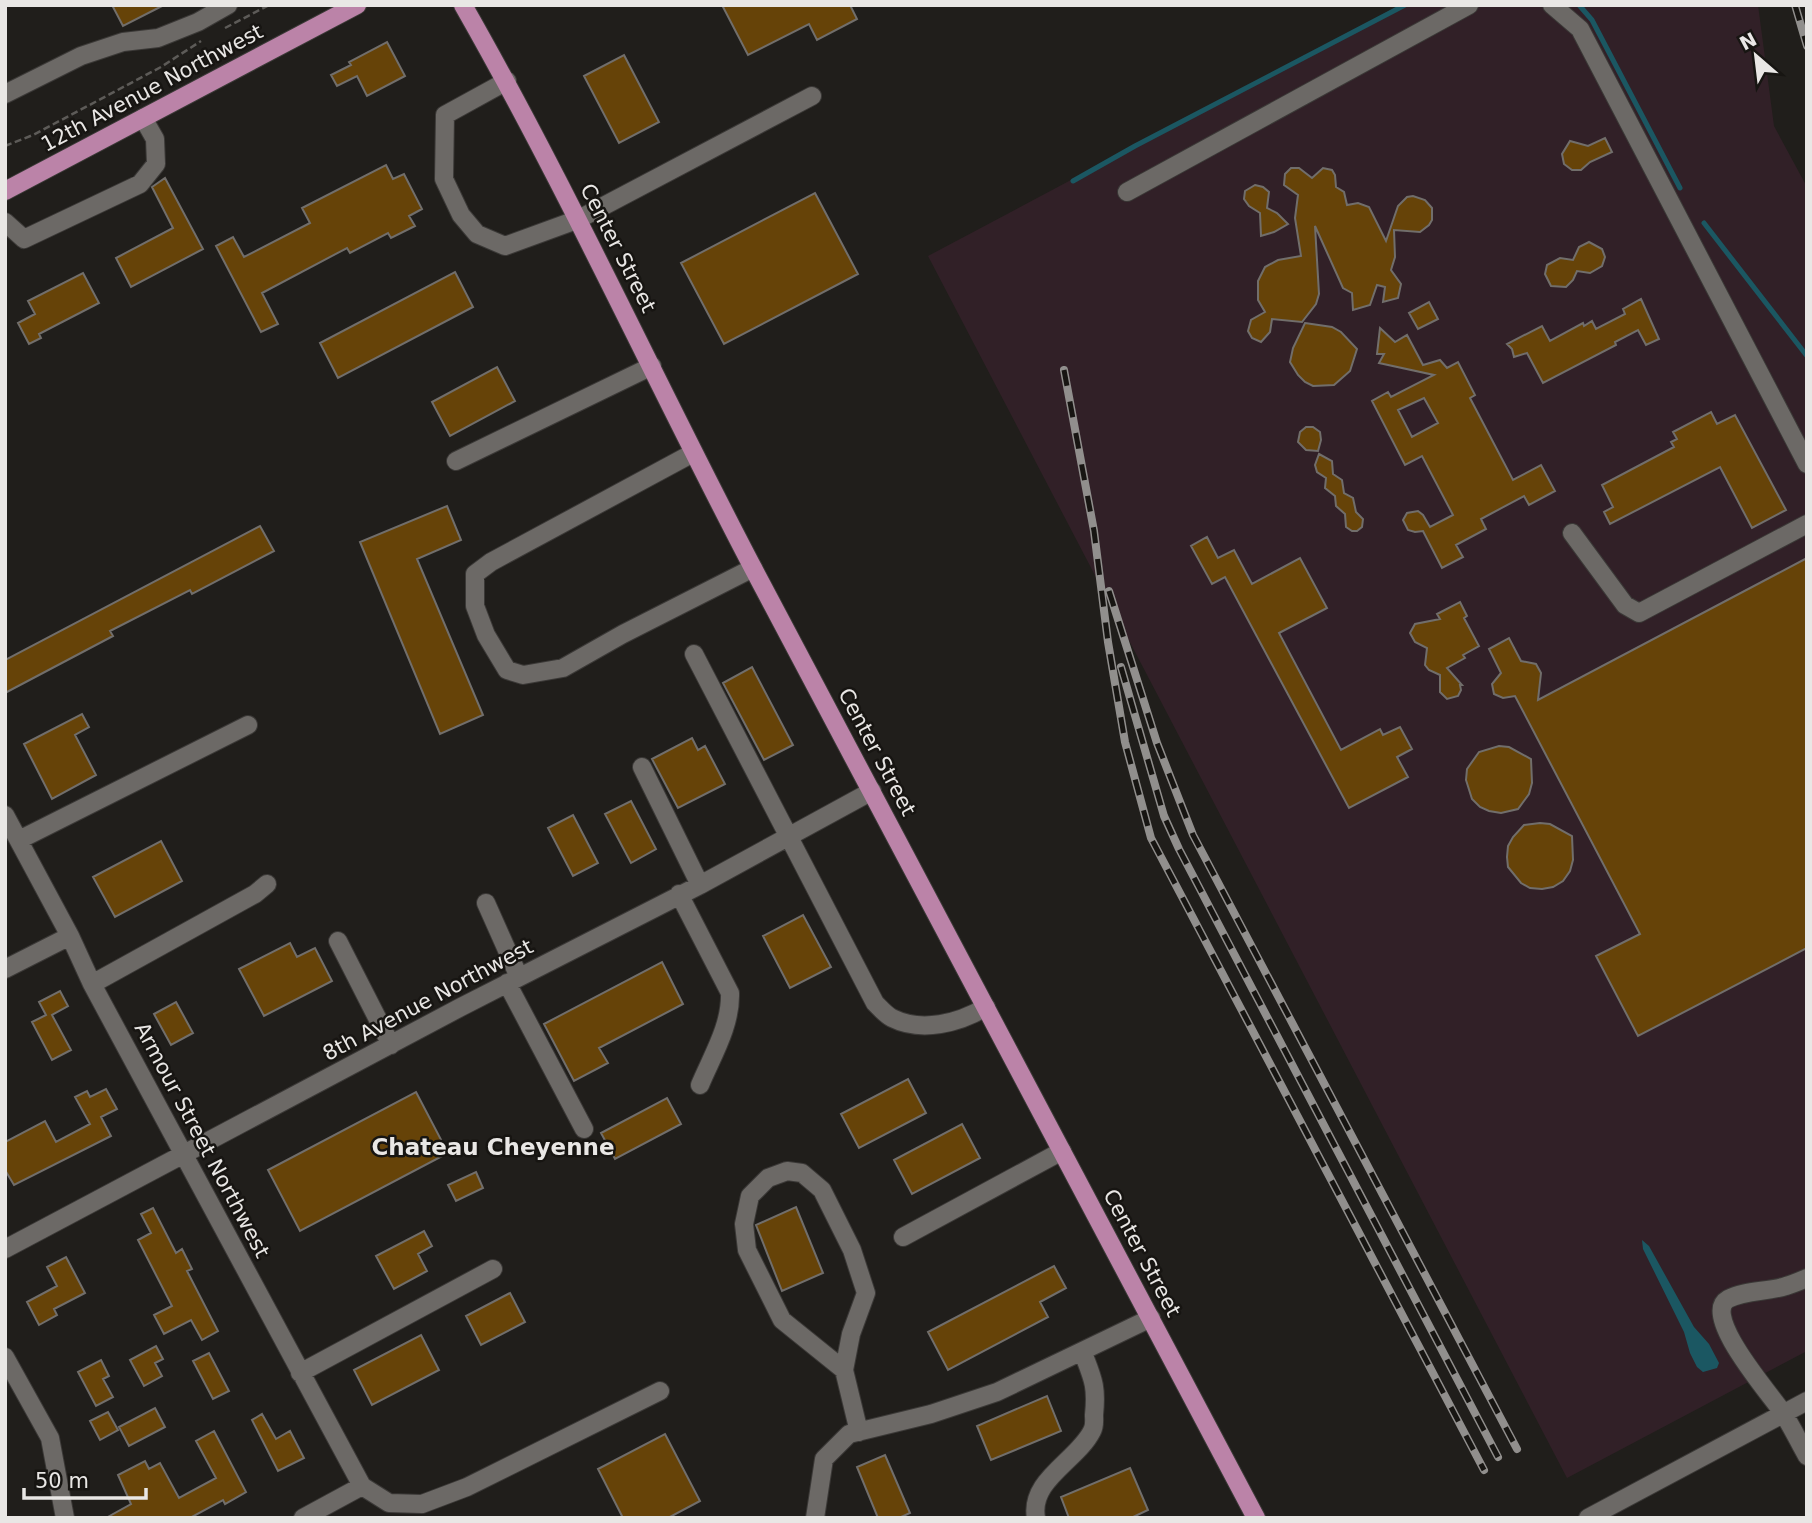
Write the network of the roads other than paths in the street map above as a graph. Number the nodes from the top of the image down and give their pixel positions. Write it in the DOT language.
graph roads {
  1 [pos="228,5"];
  2 [pos="357,5"];
  3 [pos="463,5"];
  4 [pos="1469,5"];
  5 [pos="1552,5"];
  6 [pos="507,82"];
  7 [pos="5,94"];
  8 [pos="812,96"];
  9 [pos="143,118"];
  10 [pos="5,191"];
  11 [pos="1128,192"];
  12 [pos="579,219"];
  13 [pos="5,222"];
  14 [pos="652,366"];
  15 [pos="693,453"];
  16 [pos="456,461"];
  17 [pos="1807,464"];
  18 [pos="1807,524"];
  19 [pos="1572,533"];
  20 [pos="753,568"];
  21 [pos="694,654"];
  22 [pos="248,725"];
  23 [pos="642,767"];
  24 [pos="872,791"];
  25 [pos="5,815"];
  26 [pos="789,837"];
  27 [pos="19,840"];
  28 [pos="267,884"];
  29 [pos="700,885"];
  30 [pos="679,894"];
  31 [pos="486,903"];
  32 [pos="70,936"];
  33 [pos="338,941"];
  34 [pos="5,969"];
  35 [pos="513,980"];
  36 [pos="92,984"];
  37 [pos="986,1007"];
  38 [pos="391,1045"];
  39 [pos="699,1085"];
  40 [pos="584,1129"];
  41 [pos="1062,1151"];
  42 [pos="184,1155"];
  43 [pos="903,1237"];
  44 [pos="5,1249"];
  45 [pos="493,1269"];
  46 [pos="1807,1278"];
  47 [pos="1151,1318"];
  48 [pos="1083,1353"];
  49 [pos="5,1357"];
  50 [pos="844,1370"];
  51 [pos="300,1373"];
  52 [pos="660,1391"];
  53 [pos="1807,1401"];
  54 [pos="1783,1413"];
  55 [pos="859,1432"];
  56 [pos="1807,1456"];
  57 [pos="362,1486"];
  58 [pos="1596,1516"];
  59 [pos="65,1518"];
  60 [pos="303,1518"];
  61 [pos="815,1518"];
  62 [pos="1036,1518"];
  63 [pos="1256,1518"];
  1 -- 7 [label="street"];
  2 -- 9 [label="main road, 12th Avenue Northwest"];
  3 -- 6 [label="main road, Center Street"];
  4 -- 11 [label="street"];
  5 -- 17 [label="street"];
  6 -- 12 [label="main road, Center Street"];
  6 -- 12 [label="street"];
  8 -- 12 [label="street"];
  9 -- 10 [label="main road, 12th Avenue Northwest"];
  9 -- 13 [label="street"];
  12 -- 14 [label="main road, Center Street"];
  14 -- 15 [label="main road, Center Street"];
  14 -- 16 [label="street"];
  15 -- 20 [label="main road, Center Street"];
  15 -- 20 [label="street"];
  18 -- 19 [label="street"];
  20 -- 24 [label="main road, Center Street"];
  21 -- 26 [label="street"];
  22 -- 27 [label="street"];
  23 -- 29 [label="street"];
  24 -- 26 [label="street, 8th Avenue Northwest"];
  24 -- 37 [label="main road, Center Street"];
  25 -- 27 [label="street, Armour Street Northwest"];
  26 -- 29 [label="street, 8th Avenue Northwest"];
  26 -- 37 [label="street"];
  27 -- 32 [label="street, Armour Street Northwest"];
  28 -- 36 [label="street"];
  29 -- 30 [label="street, 8th Avenue Northwest"];
  30 -- 35 [label="street, 8th Avenue Northwest"];
  30 -- 39 [label="street"];
  31 -- 35 [label="street"];
  32 -- 34 [label="street"];
  32 -- 36 [label="street, Armour Street Northwest"];
  33 -- 38 [label="street"];
  35 -- 38 [label="street, 8th Avenue Northwest"];
  35 -- 40 [label="street"];
  36 -- 42 [label="street, Armour Street Northwest"];
  37 -- 41 [label="main road, Center Street"];
  38 -- 42 [label="street, 8th Avenue Northwest"];
  41 -- 43 [label="street"];
  41 -- 47 [label="main road, Center Street"];
  42 -- 44 [label="street, 8th Avenue Northwest"];
  42 -- 51 [label="street, Armour Street Northwest"];
  45 -- 51 [label="street"];
  46 -- 54 [label="street"];
  47 -- 48 [label="street"];
  47 -- 63 [label="main road, Center Street"];
  48 -- 55 [label="street"];
  48 -- 62 [label="street"];
  49 -- 59 [label="street"];
  50 -- 50 [label="street"];
  50 -- 55 [label="street"];
  51 -- 57 [label="street, Armour Street Northwest"];
  52 -- 57 [label="street"];
  53 -- 54 [label="street"];
  54 -- 56 [label="street"];
  54 -- 58 [label="street"];
  55 -- 61 [label="street"];
  57 -- 60 [label="street"];
}
